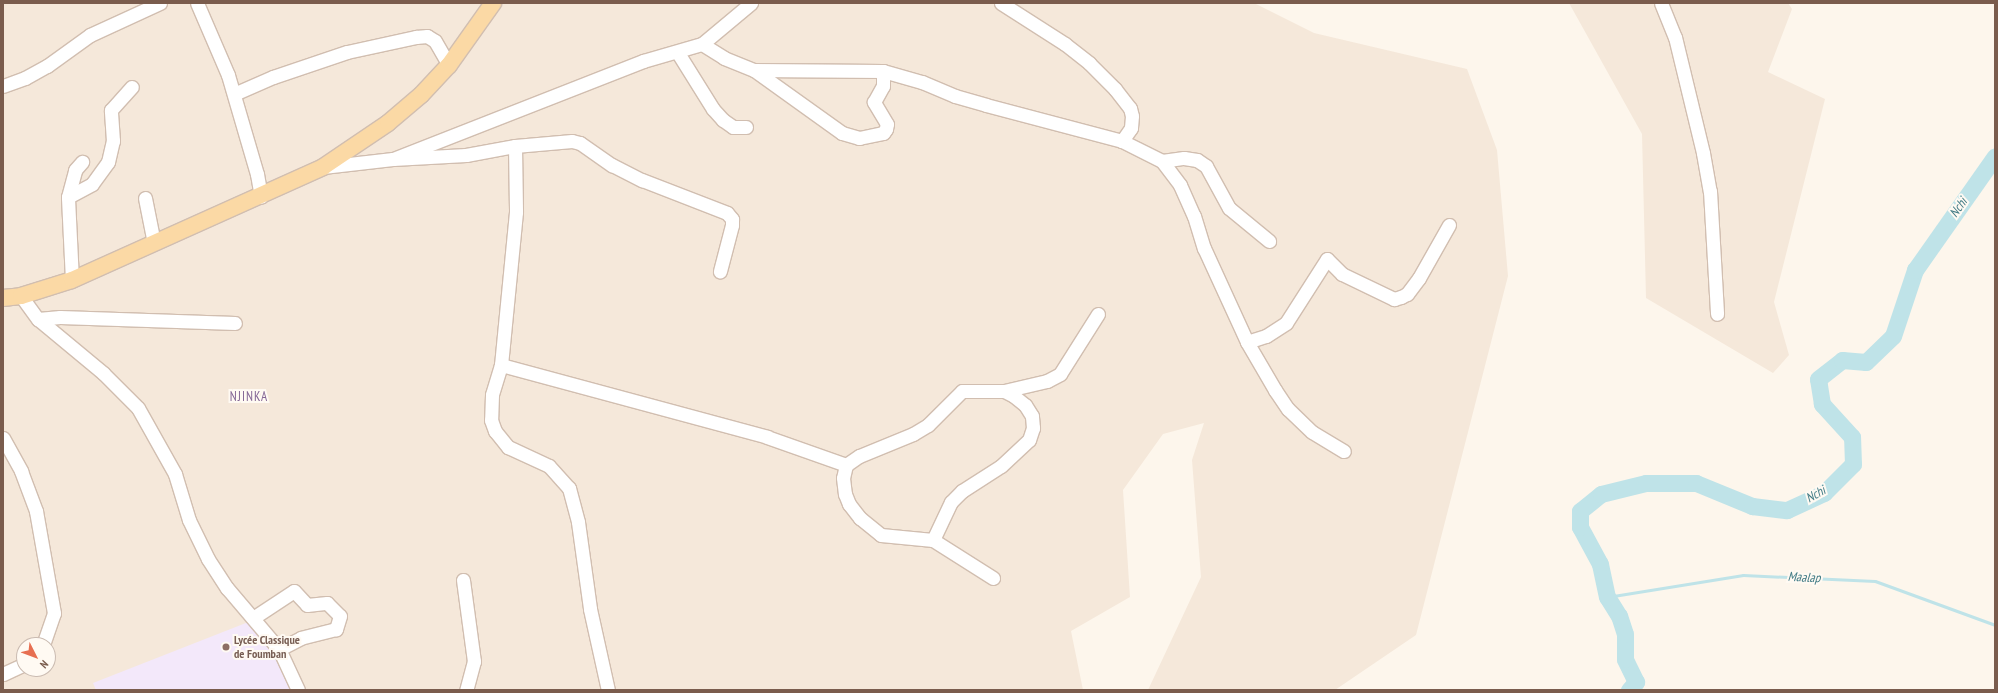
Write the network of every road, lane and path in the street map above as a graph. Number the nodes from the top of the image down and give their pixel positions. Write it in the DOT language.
graph roads {
  1 [pos="160,3"];
  2 [pos="197,3"];
  3 [pos="493,3"];
  4 [pos="751,3"];
  5 [pos="1002,3"];
  6 [pos="1661,3"];
  7 [pos="702,44"];
  8 [pos="678,53"];
  9 [pos="449,65"];
  10 [pos="754,70"];
  11 [pos="883,71"];
  12 [pos="3,86"];
  13 [pos="132,87"];
  14 [pos="234,94"];
  15 [pos="746,127"];
  16 [pos="1122,141"];
  17 [pos="516,146"];
  18 [pos="392,159"];
  19 [pos="1162,161"];
  20 [pos="82,162"];
  21 [pos="323,167"];
  22 [pos="261,196"];
  23 [pos="68,197"];
  24 [pos="145,198"];
  25 [pos="1449,225"];
  26 [pos="1268,241"];
  27 [pos="154,243"];
  28 [pos="720,271"];
  29 [pos="72,280"];
  30 [pos="21,296"];
  31 [pos="3,300"];
  32 [pos="1098,314"];
  33 [pos="1717,314"];
  34 [pos="38,319"];
  35 [pos="235,324"];
  36 [pos="1248,342"];
  37 [pos="501,365"];
  38 [pos="1004,391"];
  39 [pos="3,438"];
  40 [pos="1344,451"];
  41 [pos="846,465"];
  42 [pos="933,540"];
  43 [pos="993,578"];
  44 [pos="463,580"];
  45 [pos="254,618"];
  46 [pos="46,637"];
  47 [pos="279,649"];
  48 [pos="16,668"];
  49 [pos="3,674"];
  50 [pos="298,690"];
  51 [pos="466,690"];
  52 [pos="608,690"];
  1 -- 12 [label="street"];
  2 -- 14 [label="street"];
  3 -- 9 [label="main road"];
  4 -- 7 [label="street"];
  5 -- 16 [label="street"];
  6 -- 33 [label="street"];
  7 -- 8 [label="street"];
  7 -- 10 [label="street"];
  8 -- 15 [label="street"];
  8 -- 18 [label="street"];
  9 -- 14 [label="street"];
  9 -- 21 [label="main road"];
  10 -- 11 [label="street"];
  10 -- 11 [label="street"];
  11 -- 16 [label="street"];
  13 -- 23 [label="street"];
  14 -- 22 [label="street"];
  16 -- 19 [label="street"];
  17 -- 18 [label="street"];
  17 -- 28 [label="street"];
  17 -- 37 [label="street"];
  18 -- 21 [label="street"];
  19 -- 26 [label="street"];
  19 -- 36 [label="street"];
  20 -- 23 [label="street"];
  21 -- 22 [label="main road"];
  22 -- 27 [label="main road"];
  23 -- 29 [label="street"];
  24 -- 27 [label="street"];
  25 -- 36 [label="street"];
  27 -- 29 [label="main road"];
  29 -- 30 [label="main road"];
  30 -- 31 [label="main road"];
  30 -- 34 [label="street"];
  32 -- 38 [label="street"];
  34 -- 35 [label="street"];
  34 -- 45 [label="street"];
  36 -- 40 [label="street"];
  37 -- 41 [label="street"];
  37 -- 52 [label="street"];
  38 -- 41 [label="street"];
  38 -- 42 [label="street"];
  39 -- 46 [label="street"];
  41 -- 42 [label="street"];
  42 -- 43 [label="street"];
  44 -- 51 [label="street"];
  45 -- 47 [label="street"];
  45 -- 47 [label="street"];
  47 -- 50 [label="street"];
  48 -- 49 [label="street"];
}
